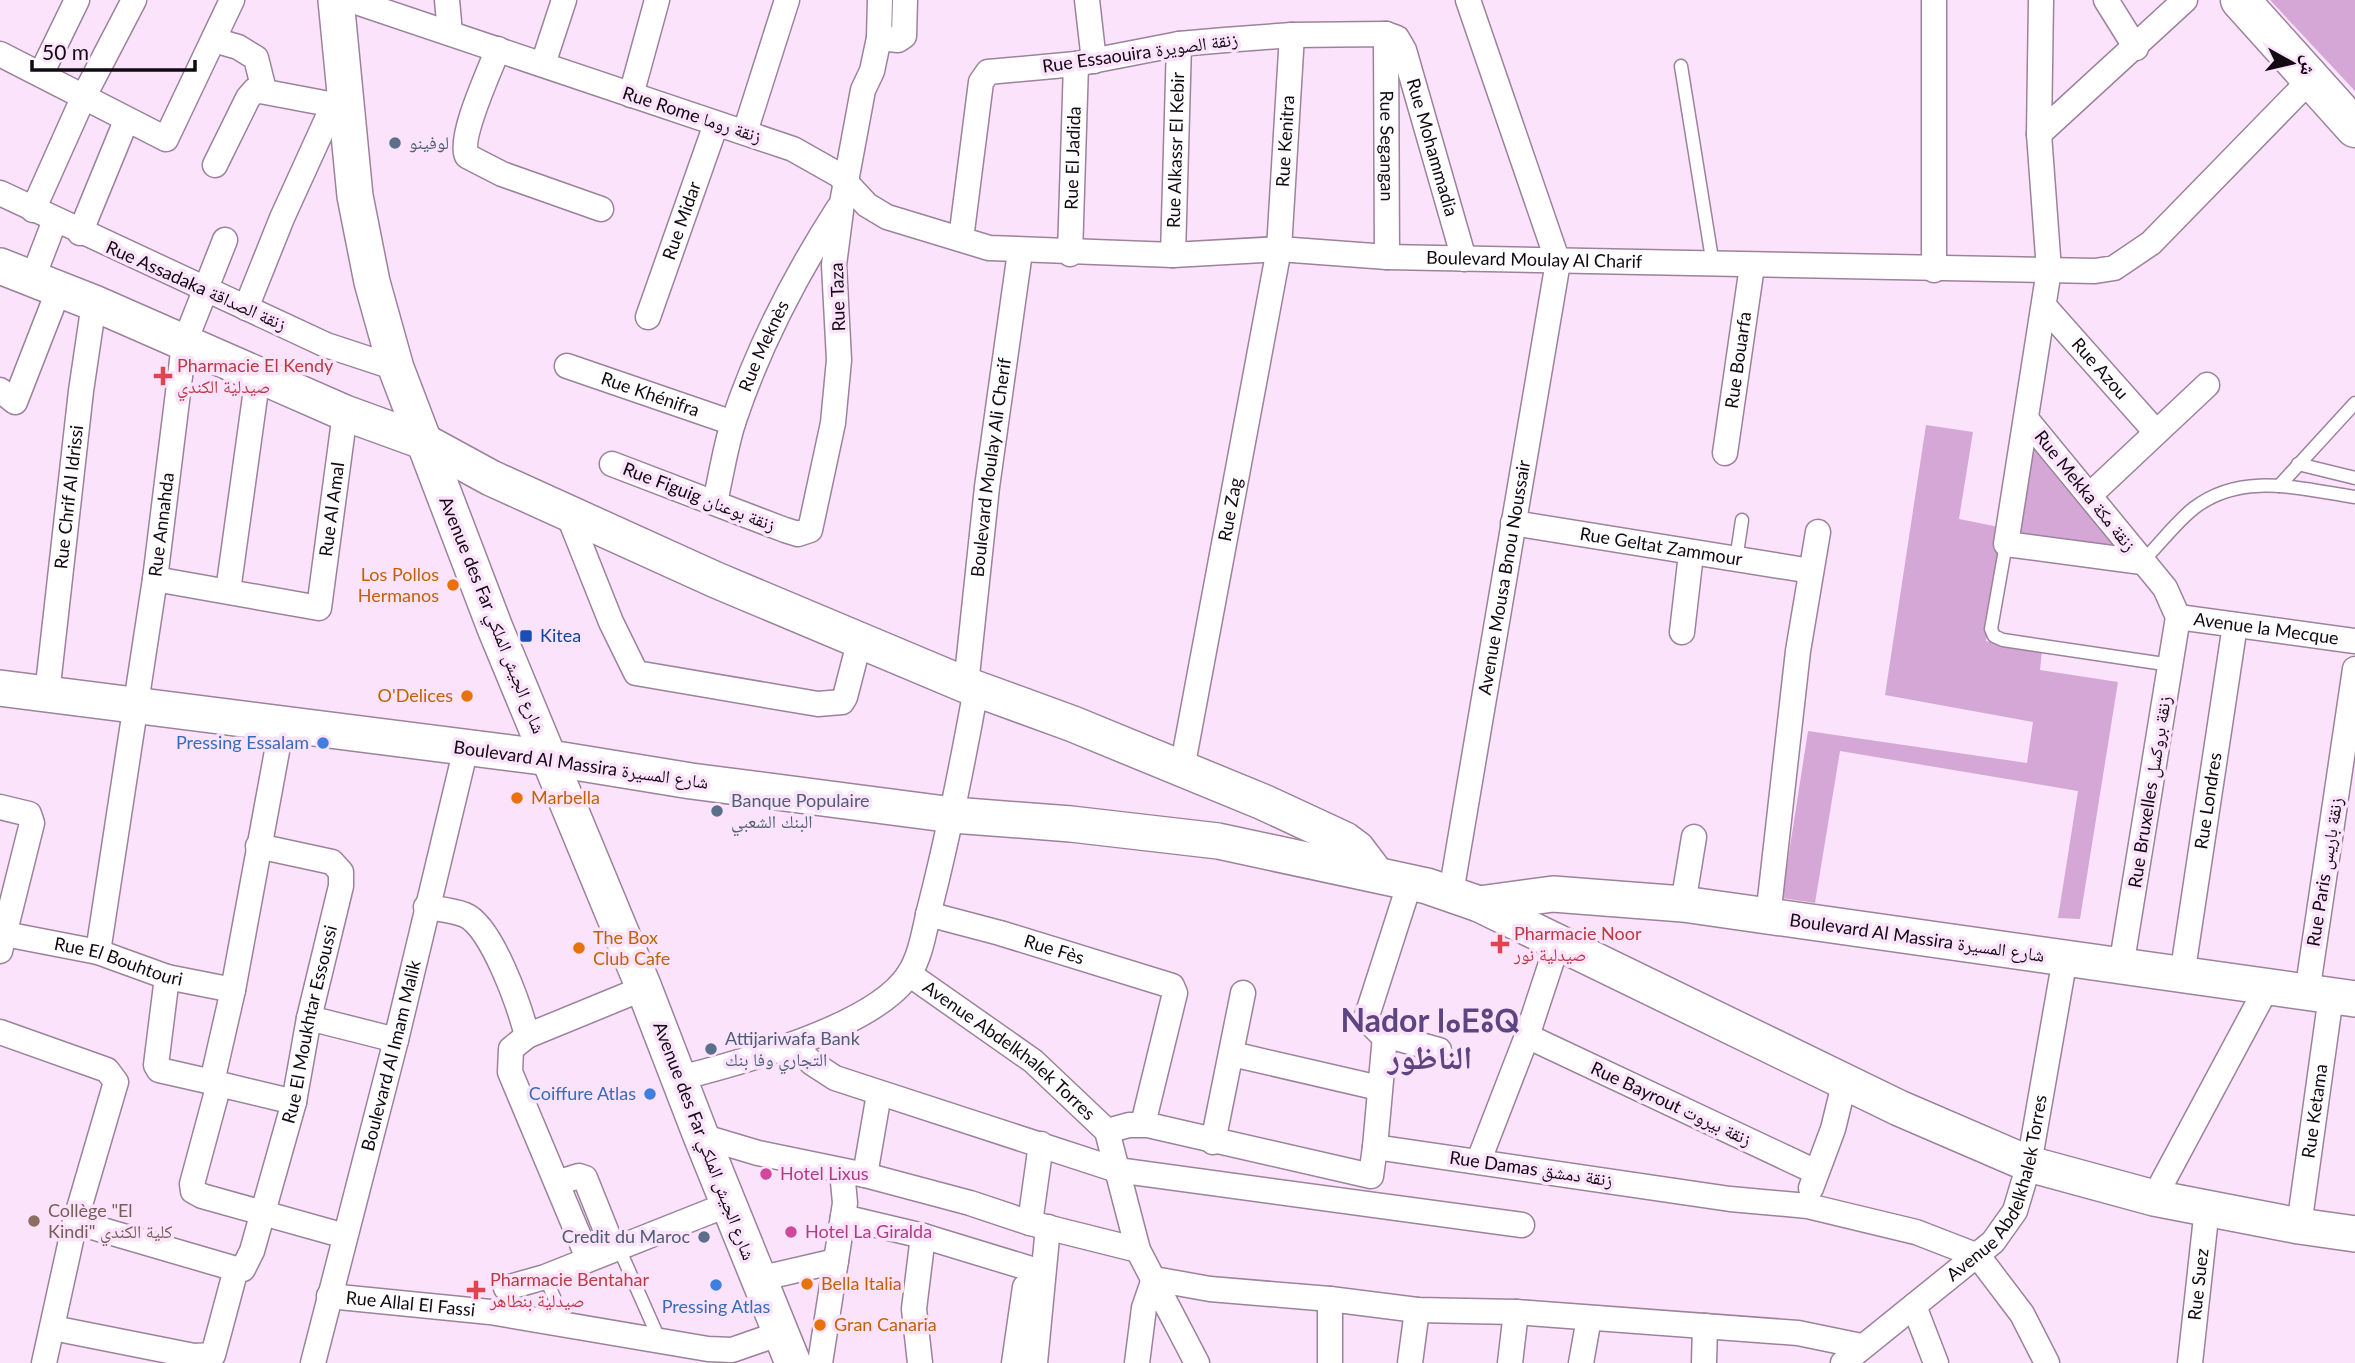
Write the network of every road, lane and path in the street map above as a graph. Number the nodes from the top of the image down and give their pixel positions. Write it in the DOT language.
graph roads {
  1 [pos="134,0"];
  2 [pos="232,0"];
  3 [pos="336,0"];
  4 [pos="349,0"];
  5 [pos="447,0"];
  6 [pos="564,0"];
  7 [pos="657,0"];
  8 [pos="787,0"];
  9 [pos="880,0"];
  10 [pos="905,0"];
  11 [pos="1087,0"];
  12 [pos="1468,0"];
  13 [pos="1934,0"];
  14 [pos="2040,0"];
  15 [pos="2106,0"];
  16 [pos="2185,0"];
  17 [pos="2240,0"];
  18 [pos="74,1"];
  19 [pos="450,33"];
  20 [pos="1292,34"];
  21 [pos="1392,36"];
  22 [pos="879,38"];
  23 [pos="214,40"];
  24 [pos="1179,44"];
  25 [pos="2136,48"];
  26 [pos="498,49"];
  27 [pos="0,54"];
  28 [pos="1085,62"];
  29 [pos="543,64"];
  30 [pos="1681,66"];
  31 [pos="41,74"];
  32 [pos="2310,79"];
  33 [pos="264,90"];
  34 [pos="631,95"];
  35 [pos="84,96"];
  36 [pos="339,106"];
  37 [pos="127,121"];
  38 [pos="716,124"];
  39 [pos="2355,128"];
  40 [pos="745,132"];
  41 [pos="2039,134"];
  42 [pos="215,165"];
  43 [pos="0,193"];
  44 [pos="844,194"];
  45 [pos="601,209"];
  46 [pos="44,215"];
  47 [pos="80,233"];
  48 [pos="961,239"];
  49 [pos="225,240"];
  50 [pos="1279,249"];
  51 [pos="1020,252"];
  52 [pos="1070,254"];
  53 [pos="1173,255"];
  54 [pos="1387,257"];
  55 [pos="1464,259"];
  56 [pos="1558,262"];
  57 [pos="1713,265"];
  58 [pos="0,266"];
  59 [pos="1752,266"];
  60 [pos="1934,270"];
  61 [pos="2049,270"];
  62 [pos="45,284"];
  63 [pos="205,290"];
  64 [pos="94,303"];
  65 [pos="2044,306"];
  66 [pos="246,308"];
  67 [pos="648,317"];
  68 [pos="184,344"];
  69 [pos="567,366"];
  70 [pos="397,368"];
  71 [pos="258,375"];
  72 [pos="2207,385"];
  73 [pos="10,391"];
  74 [pos="2355,402"];
  75 [pos="345,413"];
  76 [pos="2027,420"];
  77 [pos="733,423"];
  78 [pos="2155,431"];
  79 [pos="425,442"];
  80 [pos="1725,453"];
  81 [pos="612,464"];
  82 [pos="2298,464"];
  83 [pos="2355,478"];
  84 [pos="2278,486"];
  85 [pos="2091,494"];
  86 [pos="2355,497"];
  87 [pos="715,502"];
  88 [pos="568,514"];
  89 [pos="1742,520"];
  90 [pos="1514,523"];
  91 [pos="785,530"];
  92 [pos="1818,532"];
  93 [pos="2006,544"];
  94 [pos="1691,554"];
  95 [pos="1736,560"];
  96 [pos="2142,562"];
  97 [pos="1811,571"];
  98 [pos="155,579"];
  99 [pos="228,591"];
  100 [pos="2179,617"];
  101 [pos="2235,625"];
  102 [pos="1682,632"];
  103 [pos="860,639"];
  104 [pos="2355,641"];
  105 [pos="2171,665"];
  106 [pos="2355,669"];
  107 [pos="971,687"];
  108 [pos="0,688"];
  109 [pos="47,694"];
  110 [pos="137,705"];
  111 [pos="282,724"];
  112 [pos="466,748"];
  113 [pos="550,758"];
  114 [pos="1182,769"];
  115 [pos="0,807"];
  116 [pos="953,815"];
  117 [pos="1693,837"];
  118 [pos="258,846"];
  119 [pos="1376,874"];
  120 [pos="1409,882"];
  121 [pos="1465,898"];
  122 [pos="1683,904"];
  123 [pos="426,907"];
  124 [pos="928,914"];
  125 [pos="1768,917"];
  126 [pos="2,942"];
  127 [pos="1558,942"];
  128 [pos="98,952"];
  129 [pos="2065,958"];
  130 [pos="2121,967"];
  131 [pos="909,974"];
  132 [pos="2182,976"];
  133 [pos="167,977"];
  134 [pos="644,988"];
  135 [pos="2266,989"];
  136 [pos="233,990"];
  137 [pos="1243,993"];
  138 [pos="2331,996"];
  139 [pos="309,1018"];
  140 [pos="0,1032"];
  141 [pos="527,1036"];
  142 [pos="1385,1036"];
  143 [pos="1527,1036"];
  144 [pos="396,1040"];
  145 [pos="794,1045"];
  146 [pos="1439,1050"];
  147 [pos="1232,1054"];
  148 [pos="680,1078"];
  149 [pos="1844,1080"];
  150 [pos="215,1083"];
  151 [pos="1379,1088"];
  152 [pos="879,1094"];
  153 [pos="294,1102"];
  154 [pos="1143,1124"];
  155 [pos="1107,1131"];
  156 [pos="701,1136"];
  157 [pos="1213,1142"];
  158 [pos="1041,1144"];
  159 [pos="1375,1147"];
  160 [pos="1479,1160"];
  161 [pos="2029,1164"];
  162 [pos="1117,1170"];
  163 [pos="1816,1172"];
  164 [pos="853,1173"];
  165 [pos="1371,1177"];
  166 [pos="560,1187"];
  167 [pos="2154,1198"];
  168 [pos="729,1204"];
  169 [pos="1364,1205"];
  170 [pos="1808,1206"];
  171 [pos="2207,1208"];
  172 [pos="261,1213"];
  173 [pos="844,1217"];
  174 [pos="75,1222"];
  175 [pos="1039,1225"];
  176 [pos="1522,1225"];
  177 [pos="2299,1226"];
  178 [pos="2355,1234"];
  179 [pos="345,1236"];
  180 [pos="923,1236"];
  181 [pos="615,1247"];
  182 [pos="1138,1250"];
  183 [pos="1978,1256"];
  184 [pos="588,1258"];
  185 [pos="836,1261"];
  186 [pos="236,1269"];
  187 [pos="1035,1270"];
  188 [pos="545,1277"];
  189 [pos="758,1279"];
  190 [pos="1154,1279"];
  191 [pos="506,1288"];
  192 [pos="329,1296"];
  193 [pos="1330,1299"];
  194 [pos="1914,1306"];
  195 [pos="1417,1310"];
  196 [pos="1516,1311"];
  197 [pos="1589,1318"];
  198 [pos="1704,1326"];
  199 [pos="567,1327"];
  200 [pos="53,1328"];
  201 [pos="660,1343"];
  202 [pos="1861,1346"];
  203 [pos="787,1348"];
  204 [pos="44,1363"];
  205 [pos="313,1363"];
  206 [pos="820,1363"];
  207 [pos="920,1363"];
  208 [pos="1014,1363"];
  209 [pos="1035,1363"];
  210 [pos="1137,1363"];
  211 [pos="1197,1363"];
  212 [pos="1330,1363"];
  213 [pos="1410,1363"];
  214 [pos="1510,1363"];
  215 [pos="1581,1363"];
  216 [pos="1704,1363"];
  217 [pos="1843,1363"];
  218 [pos="1936,1363"];
  219 [pos="2047,1363"];
  220 [pos="2190,1363"];
  1 -- 35 [label="street"];
  2 -- 23 [label="street"];
  3 -- 36 [label="main road, Avenue des Far شارع الجيش الملكي"];
  4 -- 19 [label="street, Rue Rome زنقة روما"];
  5 -- 19 [label="street"];
  6 -- 29 [label="street"];
  7 -- 34 [label="street"];
  8 -- 40 [label="street"];
  9 -- 22 [label="street, Rue Taza"];
  10 -- 22 [label="street"];
  11 -- 28 [label="street, Rue El Jadida"];
  12 -- 56 [label="street"];
  13 -- 60 [label="street"];
  14 -- 41 [label="street"];
  15 -- 25 [label="street"];
  16 -- 25 [label="street"];
  17 -- 32 [label="main road"];
  18 -- 31 [label="street"];
  19 -- 26 [label="street, Rue Rome زنقة روما"];
  20 -- 21 [label="street, Rue Essaouira زنقة الصويرة"];
  20 -- 24 [label="street, Rue Essaouira زنقة الصويرة"];
  20 -- 50 [label="street, Rue Kenitra"];
  21 -- 54 [label="street, Rue Segangan"];
  21 -- 55 [label="street, Rue Mohammadia"];
  22 -- 44 [label="street, Rue Taza"];
  23 -- 33 [label="street"];
  23 -- 37 [label="street"];
  24 -- 28 [label="street, Rue Essaouira زنقة الصويرة"];
  24 -- 53 [label="street, Rue Alkassr El Kebir"];
  25 -- 41 [label="street"];
  26 -- 29 [label="street, Rue Rome زنقة روما"];
  26 -- 45 [label="street"];
  27 -- 31 [label="street"];
  28 -- 48 [label="street, Rue Essaouira زنقة الصويرة"];
  28 -- 52 [label="street, Rue El Jadida"];
  29 -- 34 [label="street, Rue Rome زنقة روما"];
  30 -- 57 [label="lane"];
  31 -- 35 [label="street"];
  32 -- 39 [label="main road"];
  32 -- 61 [label="street, Boulevard Moulay Al Charif"];
  33 -- 36 [label="street"];
  33 -- 42 [label="street"];
  34 -- 38 [label="street, Rue Rome زنقة روما"];
  35 -- 37 [label="street"];
  35 -- 46 [label="street"];
  36 -- 66 [label="street"];
  36 -- 70 [label="main road, Avenue des Far شارع الجيش الملكي"];
  37 -- 47 [label="street"];
  38 -- 40 [label="street, Rue Rome زنقة روما"];
  38 -- 67 [label="street, Rue Midar"];
  40 -- 44 [label="street, Rue Rome زنقة روما"];
  41 -- 61 [label="street"];
  43 -- 46 [label="street, Rue Assadaka زنقة الصداقة"];
  44 -- 48 [label="street, Rue Rome زنقة روما"];
  44 -- 77 [label="street, Rue Meknès"];
  44 -- 91 [label="street, Rue Taza"];
  46 -- 47 [label="street, Rue Assadaka زنقة الصداقة"];
  46 -- 62 [label="street"];
  47 -- 63 [label="street, Rue Assadaka زنقة الصداقة"];
  48 -- 51 [label="street, Rue Rome زنقة روما"];
  49 -- 63 [label="street, Rue Annahda"];
  50 -- 53 [label="street, Boulevard Moulay Al Charif"];
  50 -- 54 [label="street, Boulevard Moulay Al Charif"];
  50 -- 114 [label="street, Rue Zag"];
  51 -- 52 [label="street, Boulevard Moulay Al Charif"];
  51 -- 107 [label="street, Boulevard Moulay Ali Cherif"];
  52 -- 53 [label="street, Boulevard Moulay Al Charif"];
  54 -- 55 [label="street, Boulevard Moulay Al Charif"];
  55 -- 56 [label="street, Boulevard Moulay Al Charif"];
  56 -- 57 [label="street, Boulevard Moulay Al Charif"];
  56 -- 90 [label="street, Avenue Mousa Bnou Noussair"];
  57 -- 59 [label="street, Boulevard Moulay Al Charif"];
  58 -- 62 [label="main road"];
  59 -- 60 [label="street, Boulevard Moulay Al Charif"];
  59 -- 80 [label="street, Rue Bouarfa"];
  60 -- 61 [label="street, Boulevard Moulay Al Charif"];
  61 -- 65 [label="street"];
  62 -- 64 [label="main road"];
  62 -- 73 [label="street"];
  63 -- 66 [label="street, Rue Assadaka زنقة الصداقة"];
  63 -- 68 [label="street, Rue Annahda"];
  64 -- 68 [label="main road"];
  64 -- 109 [label="street, Rue Chrif Al Idrissi"];
  65 -- 76 [label="street"];
  65 -- 78 [label="street, Rue Azou"];
  66 -- 70 [label="street, Rue Assadaka زنقة الصداقة"];
  68 -- 71 [label="main road"];
  68 -- 98 [label="street, Rue Annahda"];
  69 -- 77 [label="street, Rue Khénifra"];
  70 -- 79 [label="main road, Avenue des Far شارع الجيش الملكي"];
  71 -- 75 [label="main road"];
  71 -- 99 [label="street"];
  72 -- 78 [label="street"];
  74 -- 82 [label="lane"];
  75 -- 79 [label="main road"];
  75 -- 99 [label="street, Rue Al Amal"];
  76 -- 85 [label="street, Rue Mekka زنقة مكة"];
  76 -- 93 [label="street"];
  77 -- 87 [label="street, Rue Meknès"];
  78 -- 85 [label="street"];
  79 -- 88 [label="main road"];
  79 -- 113 [label="main road, Avenue des Far شارع الجيش الملكي"];
  81 -- 87 [label="street, Rue Figuig زنقة بوعنان"];
  82 -- 83 [label="lane"];
  82 -- 84 [label="lane"];
  84 -- 86 [label="lane"];
  84 -- 96 [label="lane"];
  85 -- 96 [label="street, Rue Mekka زنقة مكة"];
  87 -- 91 [label="street, Rue Figuig زنقة بوعنان"];
  88 -- 103 [label="main road"];
  88 -- 103 [label="street"];
  89 -- 95 [label="lane"];
  90 -- 94 [label="street, Rue Geltat Zammour"];
  90 -- 121 [label="street, Avenue Mousa Bnou Noussair"];
  92 -- 97 [label="street"];
  93 -- 96 [label="street, Rue Mekka زنقة مكة"];
  93 -- 105 [label="lane"];
  94 -- 95 [label="street, Rue Geltat Zammour"];
  94 -- 102 [label="street"];
  95 -- 97 [label="street, Rue Geltat Zammour"];
  96 -- 100 [label="street, Rue Mekka زنقة مكة"];
  97 -- 125 [label="street"];
  98 -- 99 [label="street"];
  98 -- 110 [label="street, Rue Annahda"];
  100 -- 101 [label="street, Avenue la Mecque"];
  100 -- 105 [label="street, Rue Bruxelles زنقة بروكسل"];
  101 -- 104 [label="street, Avenue la Mecque"];
  101 -- 132 [label="street, Rue Londres"];
  103 -- 107 [label="main road"];
  105 -- 130 [label="street, Rue Bruxelles زنقة بروكسل"];
  106 -- 138 [label="street, Rue Paris زنقة باريس"];
  107 -- 114 [label="main road"];
  107 -- 116 [label="street, Avenue Abdelkhalek Torres"];
  108 -- 109 [label="main road, Boulevard Al Massira شارع المسيرة"];
  109 -- 110 [label="main road, Boulevard Al Massira شارع المسيرة"];
  110 -- 111 [label="main road, Boulevard Al Massira شارع المسيرة"];
  110 -- 128 [label="street, Rue Annahda"];
  111 -- 112 [label="main road, Boulevard Al Massira شارع المسيرة"];
  111 -- 118 [label="street"];
  112 -- 113 [label="main road, Boulevard Al Massira شارع المسيرة"];
  112 -- 123 [label="street, Boulevard Al Imam Malik"];
  113 -- 116 [label="main road, Boulevard Al Massira شارع المسيرة"];
  113 -- 134 [label="main road, Avenue des Far شارع الجيش الملكي"];
  114 -- 119 [label="main road"];
  115 -- 126 [label="street"];
  116 -- 119 [label="main road, Boulevard Al Massira شارع المسيرة"];
  116 -- 124 [label="street, Avenue Abdelkhalek Torres"];
  117 -- 122 [label="street"];
  118 -- 136 [label="street"];
  118 -- 139 [label="street, Rue El Moukhtar Essoussi"];
  119 -- 120 [label="main road, Boulevard Al Massira شارع المسيرة"];
  120 -- 121 [label="main road, Boulevard Al Massira شارع المسيرة"];
  120 -- 142 [label="street"];
  121 -- 122 [label="main road, Boulevard Al Massira شارع المسيرة"];
  121 -- 127 [label="main road"];
  122 -- 125 [label="main road, Boulevard Al Massira شارع المسيرة"];
  123 -- 141 [label="street"];
  123 -- 144 [label="street, Boulevard Al Imam Malik"];
  124 -- 131 [label="street, Avenue Abdelkhalek Torres"];
  124 -- 154 [label="street, Rue Fès"];
  125 -- 129 [label="main road, Boulevard Al Massira شارع المسيرة"];
  126 -- 128 [label="street, Rue El Bouhtouri"];
  127 -- 143 [label="street"];
  127 -- 149 [label="main road"];
  128 -- 133 [label="street, Rue El Bouhtouri"];
  129 -- 130 [label="main road, Boulevard Al Massira شارع المسيرة"];
  129 -- 161 [label="street, Avenue Abdelkhalek Torres"];
  130 -- 132 [label="main road, Boulevard Al Massira شارع المسيرة"];
  131 -- 145 [label="street"];
  131 -- 155 [label="street, Avenue Abdelkhalek Torres"];
  132 -- 135 [label="main road, Boulevard Al Massira شارع المسيرة"];
  133 -- 136 [label="street, Rue El Bouhtouri"];
  133 -- 150 [label="street"];
  134 -- 141 [label="street"];
  134 -- 148 [label="main road, Avenue des Far شارع الجيش الملكي"];
  135 -- 138 [label="main road, Boulevard Al Massira شارع المسيرة"];
  135 -- 167 [label="street"];
  136 -- 150 [label="street"];
  137 -- 147 [label="street"];
  138 -- 177 [label="street, Rue Ketama"];
  139 -- 144 [label="street"];
  139 -- 153 [label="street, Rue El Moukhtar Essoussi"];
  140 -- 174 [label="street"];
  141 -- 166 [label="street"];
  142 -- 146 [label="street"];
  142 -- 151 [label="street"];
  143 -- 160 [label="street"];
  143 -- 163 [label="street, Rue Bayrout زنقة بيروت"];
  144 -- 179 [label="street, Boulevard Al Imam Malik"];
  145 -- 148 [label="street"];
  145 -- 152 [label="street"];
  147 -- 151 [label="street"];
  147 -- 157 [label="street"];
  148 -- 156 [label="main road, Avenue des Far شارع الجيش الملكي"];
  149 -- 161 [label="main road"];
  149 -- 163 [label="street"];
  150 -- 153 [label="street"];
  150 -- 172 [label="street"];
  151 -- 159 [label="street"];
  152 -- 158 [label="street"];
  152 -- 164 [label="street"];
  153 -- 172 [label="street, Rue El Moukhtar Essoussi"];
  154 -- 155 [label="street"];
  154 -- 157 [label="street"];
  155 -- 162 [label="street, Avenue Abdelkhalek Torres"];
  156 -- 164 [label="street"];
  156 -- 168 [label="main road, Avenue des Far شارع الجيش الملكي"];
  157 -- 165 [label="street"];
  158 -- 162 [label="street"];
  158 -- 175 [label="street"];
  159 -- 160 [label="street, Rue Damas زنقة دمشق"];
  159 -- 165 [label="street"];
  160 -- 170 [label="street, Rue Damas زنقة دمشق"];
  161 -- 167 [label="main road"];
  161 -- 183 [label="street, Avenue Abdelkhalek Torres"];
  162 -- 169 [label="street"];
  162 -- 182 [label="street, Avenue Abdelkhalek Torres"];
  163 -- 170 [label="street"];
  164 -- 173 [label="street"];
  164 -- 175 [label="street"];
  165 -- 169 [label="street"];
  166 -- 181 [label="street"];
  166 -- 184 [label="street"];
  167 -- 171 [label="main road"];
  168 -- 181 [label="street"];
  168 -- 189 [label="main road, Avenue des Far شارع الجيش الملكي"];
  169 -- 176 [label="street"];
  170 -- 183 [label="street, Rue Damas زنقة دمشق"];
  171 -- 177 [label="main road"];
  171 -- 220 [label="street, Rue Suez"];
  172 -- 179 [label="street"];
  172 -- 186 [label="street, Rue El Moukhtar Essoussi"];
  173 -- 180 [label="street"];
  173 -- 185 [label="street"];
  174 -- 186 [label="street"];
  174 -- 200 [label="street"];
  175 -- 182 [label="street"];
  175 -- 187 [label="street"];
  177 -- 178 [label="main road"];
  179 -- 192 [label="street, Boulevard Al Imam Malik"];
  180 -- 187 [label="street"];
  180 -- 207 [label="street"];
  181 -- 184 [label="street"];
  181 -- 201 [label="lane"];
  182 -- 190 [label="street, Avenue Abdelkhalek Torres"];
  183 -- 194 [label="street, Avenue Abdelkhalek Torres"];
  183 -- 219 [label="street"];
  184 -- 188 [label="street"];
  185 -- 189 [label="street"];
  185 -- 206 [label="street"];
  186 -- 200 [label="street, Rue El Moukhtar Essoussi"];
  187 -- 208 [label="street"];
  187 -- 209 [label="street"];
  188 -- 191 [label="street"];
  188 -- 199 [label="lane"];
  189 -- 203 [label="main road, Avenue des Far شارع الجيش الملكي"];
  190 -- 193 [label="street"];
  190 -- 210 [label="street"];
  190 -- 211 [label="street, Avenue Abdelkhalek Torres"];
  192 -- 199 [label="street, Rue Allal El Fassi"];
  192 -- 205 [label="street, Boulevard Al Imam Malik"];
  193 -- 195 [label="street"];
  193 -- 212 [label="street"];
  194 -- 202 [label="street, Avenue Abdelkhalek Torres"];
  194 -- 218 [label="street"];
  195 -- 196 [label="street"];
  195 -- 213 [label="street"];
  196 -- 197 [label="street"];
  196 -- 214 [label="street"];
  197 -- 198 [label="street"];
  197 -- 215 [label="street"];
  198 -- 202 [label="street"];
  198 -- 216 [label="street"];
  199 -- 201 [label="street, Rue Allal El Fassi"];
  200 -- 204 [label="street"];
  201 -- 203 [label="street, Rue Allal El Fassi"];
  202 -- 217 [label="street, Avenue Abdelkhalek Torres"];
}
